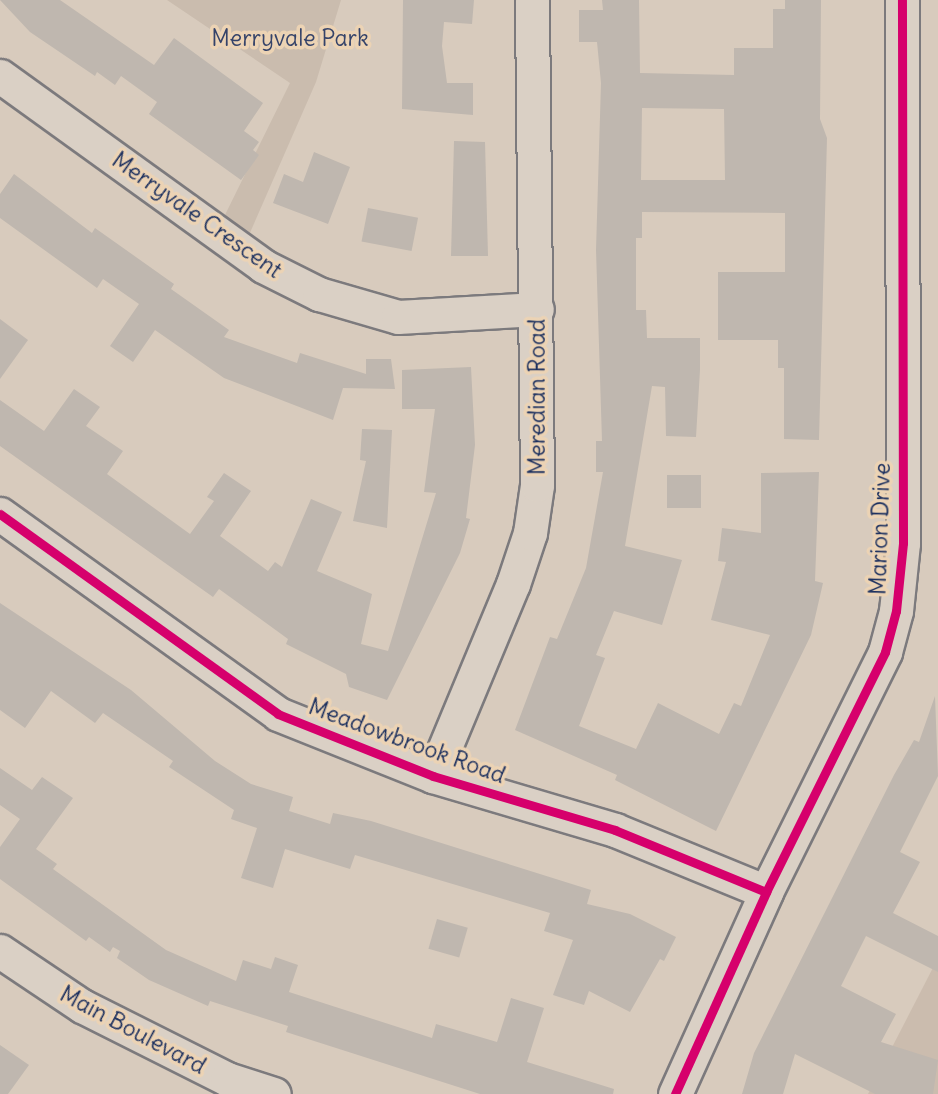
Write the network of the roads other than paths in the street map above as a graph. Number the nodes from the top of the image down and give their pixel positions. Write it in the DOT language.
graph roads {
  1 [pos="532,0"];
  2 [pos="902,0"];
  3 [pos="0,76"];
  4 [pos="537,309"];
  5 [pos="0,514"];
  6 [pos="433,776"];
  7 [pos="766,892"];
  8 [pos="0,951"];
  9 [pos="224,1087"];
  10 [pos="274,1094"];
  11 [pos="675,1094"];
  1 -- 4 [label="street, Meredian Road"];
  2 -- 7 [label="street, Marion Drive"];
  3 -- 4 [label="street, Merryvale Crescent"];
  4 -- 6 [label="street, Meredian Road"];
  5 -- 6 [label="street, Meadowbrook Road"];
  6 -- 7 [label="street, Meadowbrook Road"];
  7 -- 11 [label="street, Marion Drive"];
  8 -- 9 [label="street, Main Boulevard"];
  9 -- 10 [label="street, Main Boulevard"];
}
